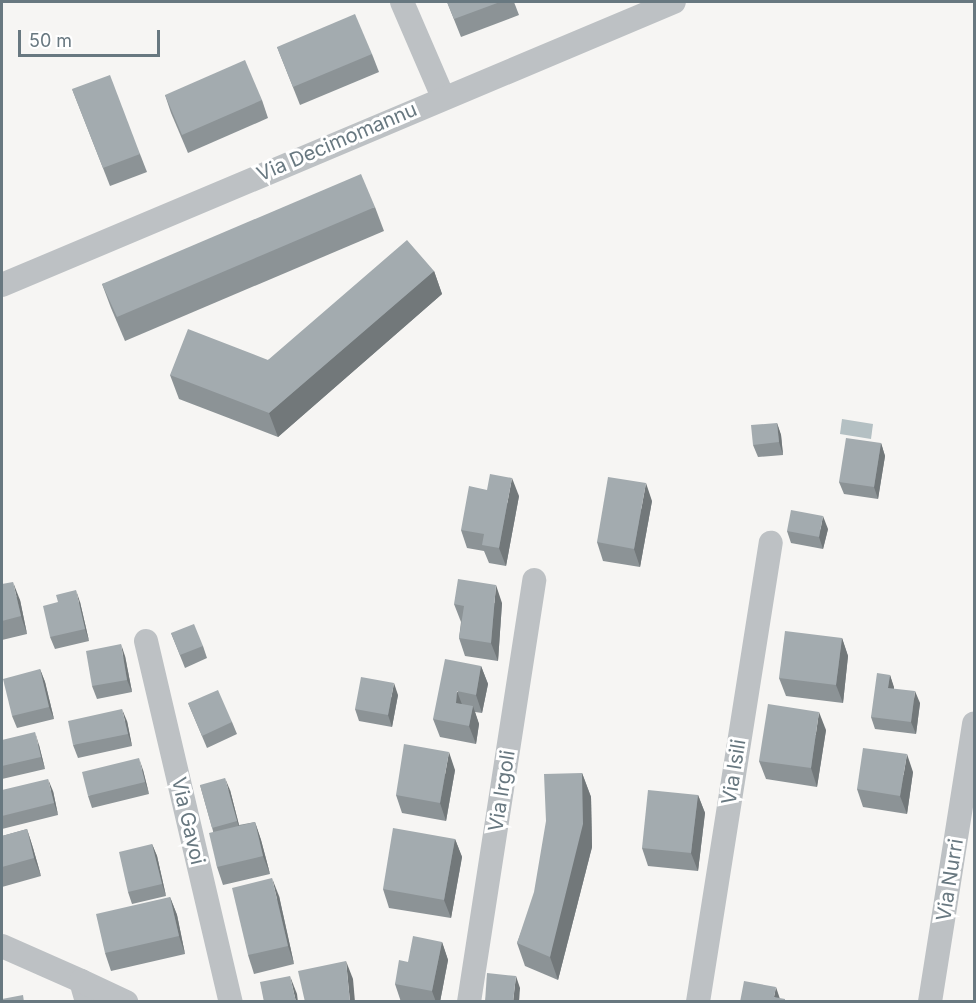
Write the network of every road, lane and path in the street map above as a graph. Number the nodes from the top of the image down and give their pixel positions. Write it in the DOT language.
graph roads {
  1 [pos="402,2"];
  2 [pos="674,2"];
  3 [pos="443,97"];
  4 [pos="2,285"];
  5 [pos="771,543"];
  6 [pos="534,580"];
  7 [pos="146,640"];
  8 [pos="975,723"];
  9 [pos="2,946"];
  10 [pos="84,991"];
  11 [pos="126,1002"];
  12 [pos="231,1002"];
  13 [pos="469,1002"];
  14 [pos="698,1002"];
  15 [pos="930,1002"];
  1 -- 3 [label="street"];
  2 -- 3 [label="street, Via Decimomannu"];
  3 -- 4 [label="street, Via Decimomannu"];
  5 -- 14 [label="street, Via Isili"];
  6 -- 13 [label="street, Via Irgoli"];
  7 -- 12 [label="street, Via Gavoi"];
  8 -- 15 [label="street, Via Nurri"];
  9 -- 10 [label="street"];
  10 -- 11 [label="street"];
}
